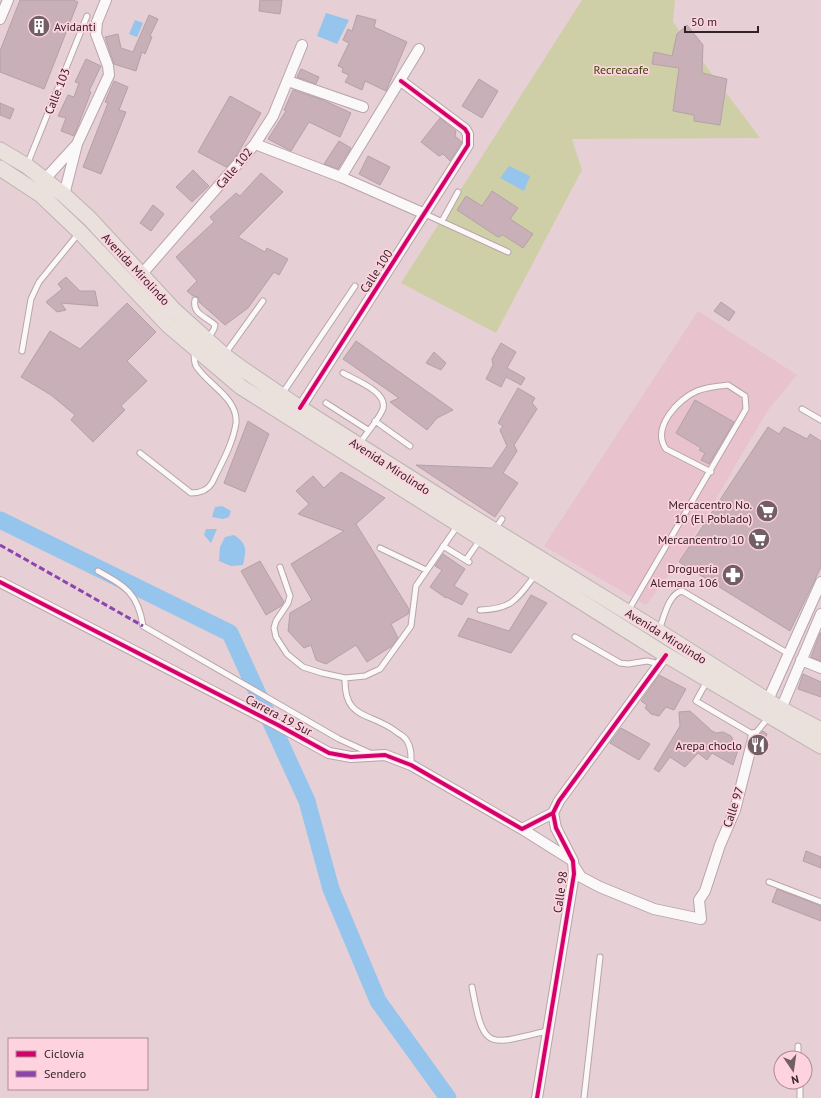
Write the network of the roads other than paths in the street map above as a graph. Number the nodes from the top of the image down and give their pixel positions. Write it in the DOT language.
graph roads {
  1 [pos="8,0"];
  2 [pos="106,0"];
  3 [pos="87,16"];
  4 [pos="0,19"];
  5 [pos="302,45"];
  6 [pos="419,49"];
  7 [pos="288,81"];
  8 [pos="401,81"];
  9 [pos="363,107"];
  10 [pos="77,144"];
  11 [pos="255,144"];
  12 [pos="0,150"];
  13 [pos="27,166"];
  14 [pos="0,168"];
  15 [pos="341,178"];
  16 [pos="45,179"];
  17 [pos="458,192"];
  18 [pos="64,194"];
  19 [pos="425,214"];
  20 [pos="442,221"];
  21 [pos="80,232"];
  22 [pos="508,252"];
  23 [pos="142,275"];
  24 [pos="355,286"];
  25 [pos="195,300"];
  26 [pos="263,301"];
  27 [pos="207,340"];
  28 [pos="194,348"];
  29 [pos="22,351"];
  30 [pos="225,356"];
  31 [pos="343,373"];
  32 [pos="281,396"];
  33 [pos="326,404"];
  34 [pos="802,409"];
  35 [pos="299,415"];
  36 [pos="821,420"];
  37 [pos="375,421"];
  38 [pos="368,430"];
  39 [pos="410,446"];
  40 [pos="356,451"];
  41 [pos="140,453"];
  42 [pos="374,463"];
  43 [pos="711,472"];
  44 [pos="458,524"];
  45 [pos="481,538"];
  46 [pos="443,546"];
  47 [pos="380,548"];
  48 [pos="280,567"];
  49 [pos="426,570"];
  50 [pos="98,571"];
  51 [pos="536,573"];
  52 [pos="0,582"];
  53 [pos="821,582"];
  54 [pos="480,610"];
  55 [pos="627,612"];
  56 [pos="821,614"];
  57 [pos="658,631"];
  58 [pos="575,637"];
  59 [pos="789,654"];
  60 [pos="663,660"];
  61 [pos="801,660"];
  62 [pos="821,668"];
  63 [pos="345,678"];
  64 [pos="708,680"];
  65 [pos="768,700"];
  66 [pos="775,713"];
  67 [pos="821,730"];
  68 [pos="754,735"];
  69 [pos="821,746"];
  70 [pos="373,754"];
  71 [pos="412,765"];
  72 [pos="553,813"];
  73 [pos="522,829"];
  74 [pos="573,862"];
  75 [pos="769,882"];
  76 [pos="821,902"];
  77 [pos="600,957"];
  78 [pos="472,987"];
  79 [pos="547,1031"];
  80 [pos="798,1046"];
  81 [pos="798,1050"];
  82 [pos="537,1098"];
  83 [pos="584,1098"];
  1 -- 4 [label="street"];
  2 -- 10 [label="street"];
  3 -- 13 [label="lane, Calle 103"];
  5 -- 7 [label="street, Calle 102"];
  6 -- 8 [label="street"];
  7 -- 9 [label="street"];
  7 -- 11 [label="street, Calle 102"];
  8 -- 15 [label="street"];
  8 -- 19 [label="street, Calle 100"];
  10 -- 16 [label="street"];
  10 -- 18 [label="street"];
  11 -- 15 [label="street"];
  11 -- 23 [label="street, Calle 102"];
  12 -- 13 [label="main road, Avenida Mirolindo"];
  13 -- 16 [label="main road, Avenida Mirolindo"];
  14 -- 21 [label="main road, Avenida Mirolindo"];
  15 -- 19 [label="street"];
  16 -- 18 [label="main road, Avenida Mirolindo"];
  17 -- 20 [label="lane"];
  18 -- 23 [label="main road, Avenida Mirolindo"];
  19 -- 20 [label="lane"];
  19 -- 35 [label="street, Calle 100"];
  20 -- 22 [label="lane"];
  21 -- 28 [label="main road, Avenida Mirolindo"];
  21 -- 29 [label="lane"];
  23 -- 27 [label="main road, Avenida Mirolindo"];
  24 -- 32 [label="lane"];
  25 -- 27 [label="lane"];
  26 -- 30 [label="lane"];
  27 -- 30 [label="main road, Avenida Mirolindo"];
  28 -- 35 [label="main road, Avenida Mirolindo"];
  28 -- 41 [label="lane"];
  30 -- 32 [label="main road, Avenida Mirolindo"];
  31 -- 37 [label="lane"];
  32 -- 35 [label="main road, Avenida Mirolindo"];
  33 -- 38 [label="lane"];
  34 -- 36 [label="lane"];
  35 -- 40 [label="main road, Avenida Mirolindo"];
  35 -- 42 [label="main road"];
  37 -- 38 [label="lane"];
  37 -- 39 [label="lane"];
  38 -- 40 [label="lane"];
  40 -- 42 [label="main road, Avenida Mirolindo"];
  42 -- 44 [label="main road, Avenida Mirolindo"];
  42 -- 55 [label="main road, Avenida Mirolindo"];
  43 -- 43 [label="lane"];
  43 -- 55 [label="lane"];
  44 -- 45 [label="main road, Avenida Mirolindo"];
  44 -- 46 [label="lane"];
  45 -- 46 [label="lane"];
  45 -- 51 [label="main road, Avenida Mirolindo"];
  46 -- 49 [label="lane"];
  47 -- 49 [label="lane"];
  48 -- 63 [label="lane"];
  49 -- 63 [label="lane"];
  50 -- 70 [label="lane, Carrera 19 Sur"];
  51 -- 54 [label="lane"];
  51 -- 60 [label="main road, Avenida Mirolindo"];
  52 -- 70 [label="street, Carrera 19 Sur"];
  53 -- 59 [label="street"];
  55 -- 57 [label="main road, Avenida Mirolindo"];
  56 -- 61 [label="street"];
  57 -- 59 [label="lane"];
  57 -- 65 [label="main road, Avenida Mirolindo"];
  58 -- 60 [label="lane"];
  59 -- 65 [label="street"];
  60 -- 64 [label="main road, Avenida Mirolindo"];
  60 -- 72 [label="street"];
  61 -- 62 [label="street"];
  61 -- 66 [label="street"];
  63 -- 71 [label="lane"];
  64 -- 66 [label="main road, Avenida Mirolindo"];
  64 -- 68 [label="lane"];
  65 -- 66 [label="main road, Avenida Mirolindo"];
  66 -- 67 [label="main road, Avenida Mirolindo"];
  66 -- 68 [label="lane, Calle 97"];
  66 -- 69 [label="main road, Avenida Mirolindo"];
  68 -- 74 [label="street, Calle 97"];
  70 -- 71 [label="street, Carrera 19 Sur"];
  71 -- 73 [label="street, Carrera 19 Sur"];
  72 -- 73 [label="street"];
  72 -- 74 [label="street, Calle 98"];
  73 -- 74 [label="street, Carrera 19 Sur"];
  74 -- 79 [label="street, Calle 98"];
  75 -- 76 [label="lane"];
  77 -- 83 [label="lane"];
  78 -- 79 [label="lane"];
  79 -- 82 [label="street, Calle 98"];
  80 -- 81 [label="lane"];
}
